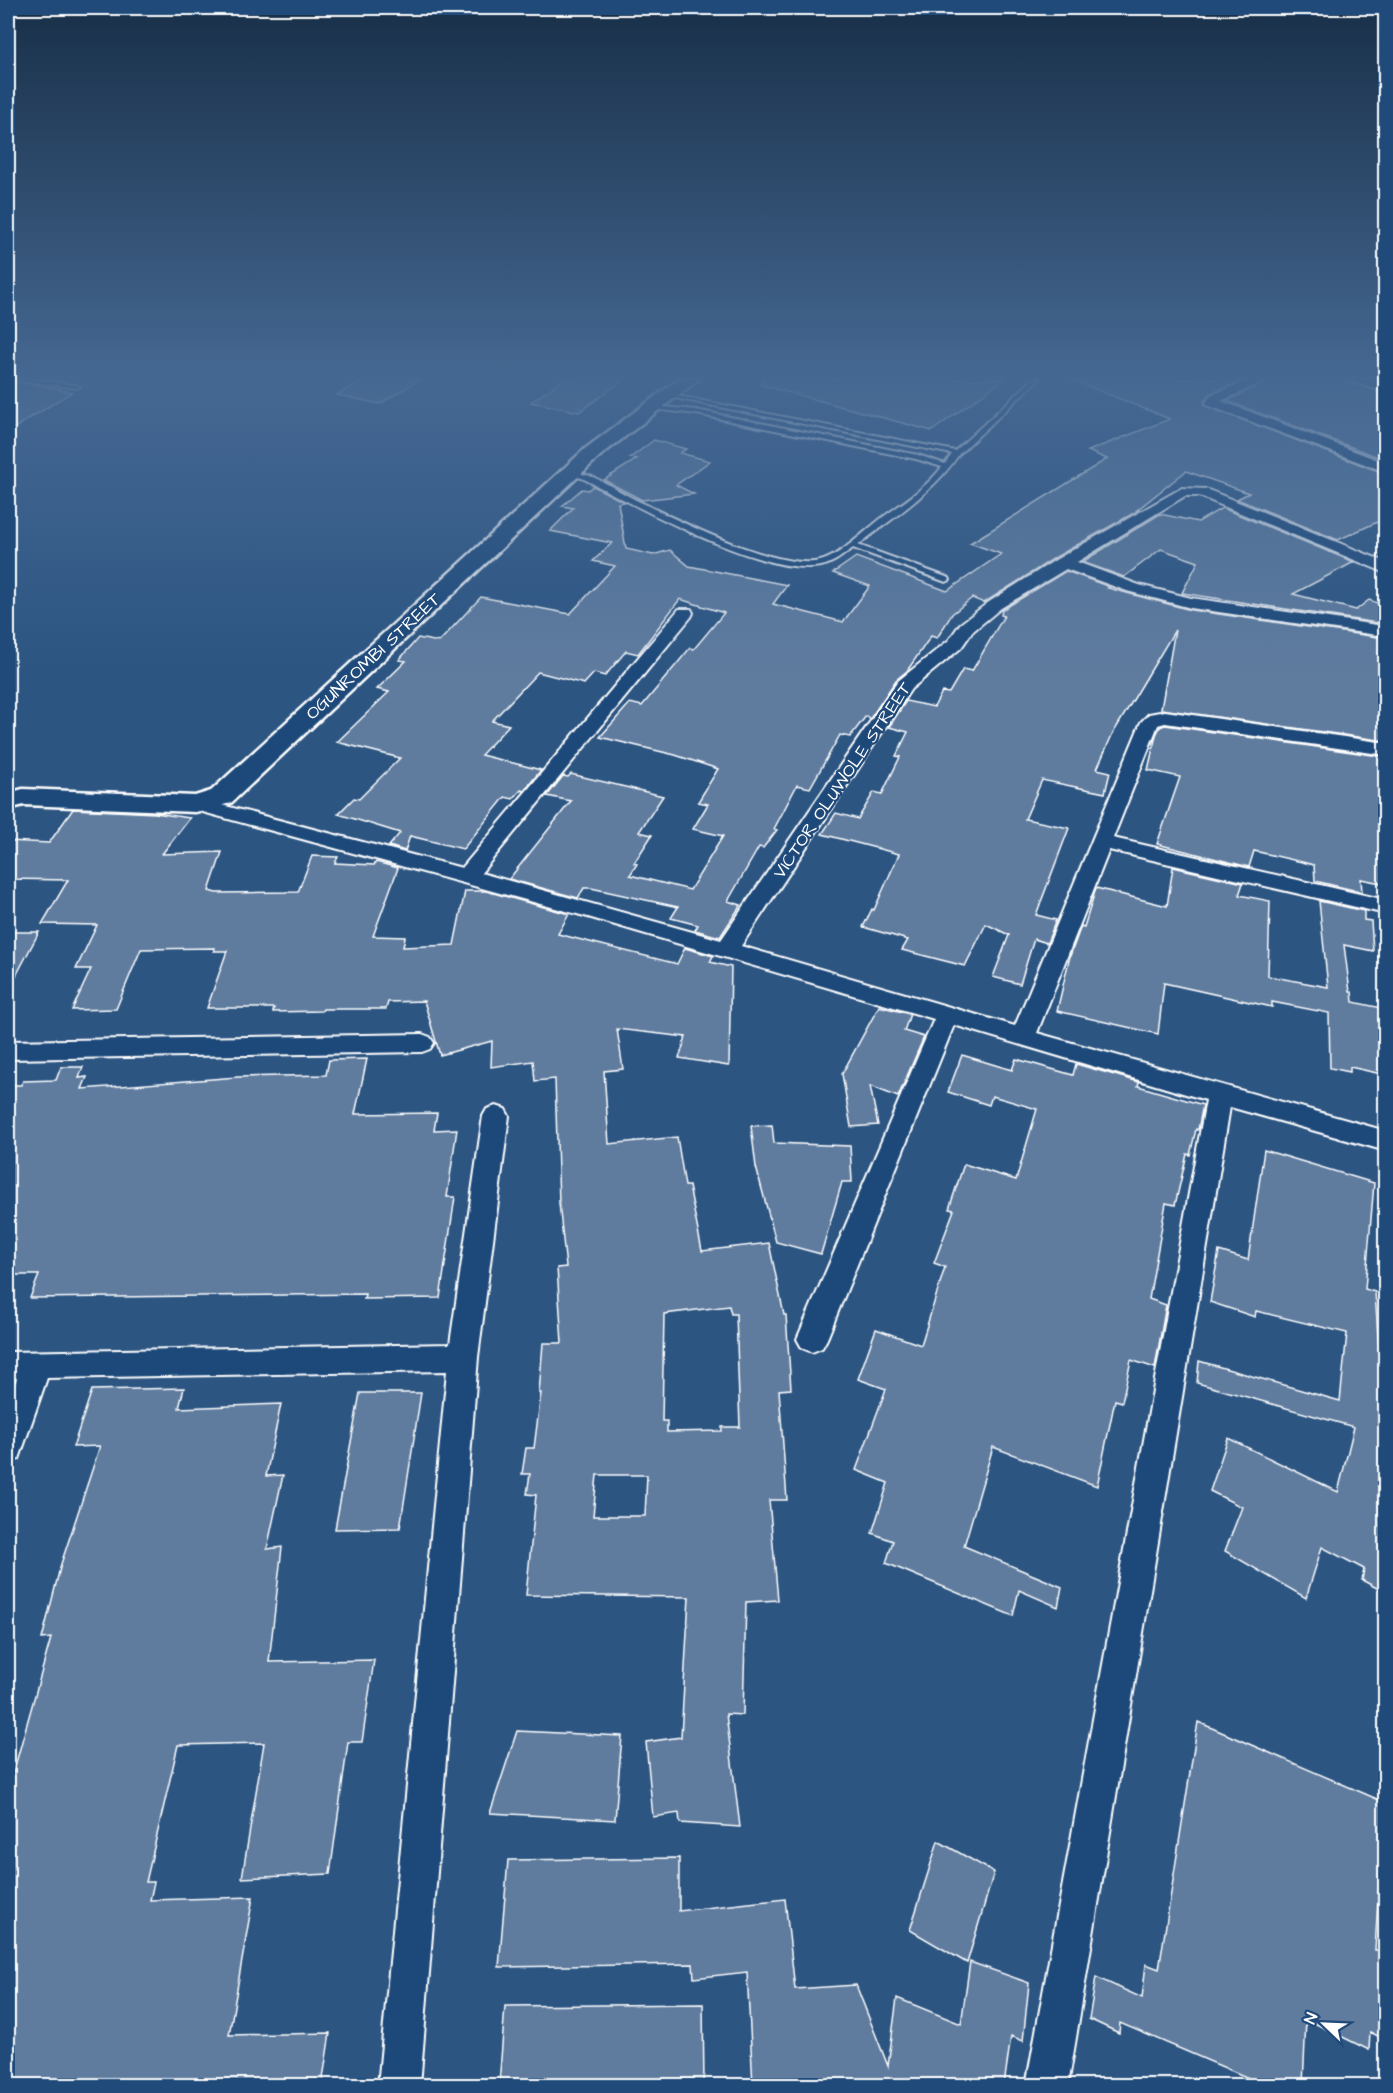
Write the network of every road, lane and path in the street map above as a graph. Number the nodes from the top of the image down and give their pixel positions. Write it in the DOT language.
graph roads {
  1 [pos="567,477"];
  2 [pos="584,477"];
  3 [pos="936,477"];
  4 [pos="851,545"];
  5 [pos="1063,562"];
  6 [pos="1386,568"];
  7 [pos="945,580"];
  8 [pos="685,613"];
  9 [pos="1377,630"];
  10 [pos="1386,749"];
  11 [pos="8,801"];
  12 [pos="195,804"];
  13 [pos="1102,842"];
  14 [pos="468,875"];
  15 [pos="1386,907"];
  16 [pos="727,949"];
  17 [pos="947,1015"];
  18 [pos="1023,1037"];
  19 [pos="422,1043"];
  20 [pos="8,1050"];
  21 [pos="1219,1097"];
  22 [pos="496,1116"];
  23 [pos="1386,1141"];
  24 [pos="812,1339"];
  25 [pos="463,1357"];
  26 [pos="22,1365"];
  27 [pos="8,1449"];
  28 [pos="399,2085"];
  29 [pos="1047,2085"];
  1 -- 12 [label="street, OGUNROMBI STREET"];
  2 -- 4 [label="lane"];
  3 -- 4 [label="lane"];
  4 -- 7 [label="lane"];
  5 -- 6 [label="street, VICTOR OLUWOLE STREET"];
  5 -- 9 [label="street"];
  5 -- 16 [label="street, VICTOR OLUWOLE STREET"];
  8 -- 14 [label="street"];
  10 -- 13 [label="street"];
  11 -- 12 [label="street, OGUNROMBI STREET"];
  12 -- 14 [label="street"];
  13 -- 15 [label="street"];
  13 -- 18 [label="street"];
  14 -- 16 [label="street"];
  16 -- 17 [label="street"];
  17 -- 18 [label="street"];
  17 -- 24 [label="street"];
  18 -- 21 [label="street"];
  19 -- 20 [label="street"];
  21 -- 23 [label="street"];
  21 -- 29 [label="street"];
  22 -- 25 [label="street"];
  25 -- 26 [label="street"];
  25 -- 28 [label="street"];
  26 -- 27 [label="street"];
}
